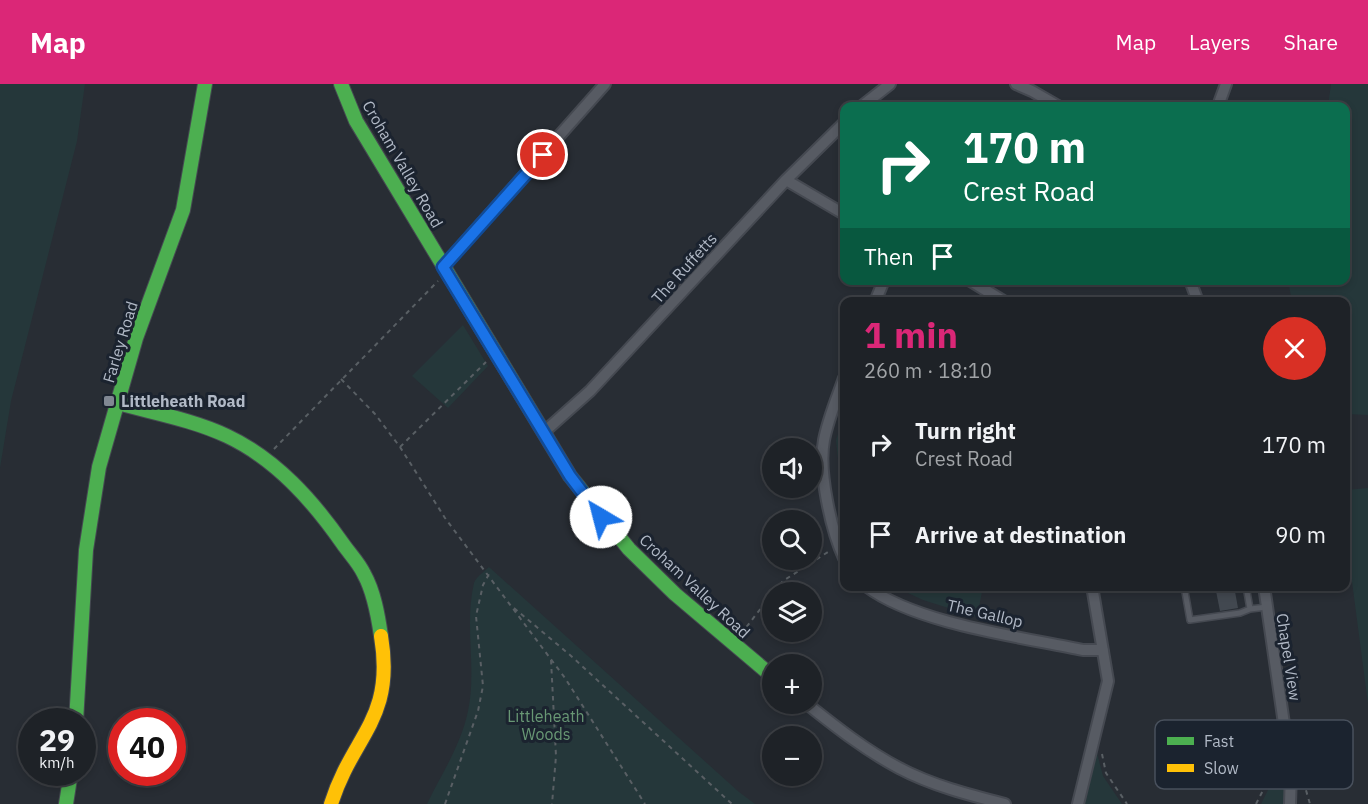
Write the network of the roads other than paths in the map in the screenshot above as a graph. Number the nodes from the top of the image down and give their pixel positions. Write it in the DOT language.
graph roads {
  1 [pos="205,84"];
  2 [pos="341,84"];
  3 [pos="605,84"];
  4 [pos="890,84"];
  5 [pos="1016,84"];
  6 [pos="1226,84"];
  7 [pos="867,102"];
  8 [pos="1051,102"];
  9 [pos="1219,102"];
  10 [pos="840,127"];
  11 [pos="786,180"];
  12 [pos="840,212"];
  13 [pos="442,273"];
  14 [pos="977,285"];
  15 [pos="997,297"];
  16 [pos="840,390"];
  17 [pos="118,403"];
  18 [pos="544,432"];
  19 [pos="840,549"];
  20 [pos="875,591"];
  21 [pos="1093,591"];
  22 [pos="1185,591"];
  23 [pos="1247,591"];
  24 [pos="1265,591"];
  25 [pos="1267,607"];
  26 [pos="1250,609"];
  27 [pos="1103,650"];
  28 [pos="762,668"];
  29 [pos="77,708"];
  30 [pos="820,714"];
  31 [pos="1283,720"];
  32 [pos="69,786"];
  33 [pos="1290,789"];
  34 [pos="66,804"];
  35 [pos="330,804"];
  36 [pos="1005,804"];
  37 [pos="1078,804"];
  38 [pos="1290,804"];
  1 -- 17 [label="street, Farley Road"];
  2 -- 13 [label="street, Croham Valley Road"];
  3 -- 13 [label="street"];
  4 -- 7 [label="street"];
  5 -- 8 [label="street"];
  6 -- 9 [label="street"];
  10 -- 11 [label="street, The Ruffetts"];
  11 -- 12 [label="street"];
  11 -- 18 [label="street, The Ruffetts"];
  13 -- 18 [label="street, Croham Valley Road"];
  14 -- 15 [label="street"];
  16 -- 19 [label="street"];
  17 -- 29 [label="street, Farley Road"];
  17 -- 35 [label="street"];
  18 -- 28 [label="street, Croham Valley Road"];
  20 -- 27 [label="street, The Gallop"];
  21 -- 27 [label="street"];
  22 -- 26 [label="lane"];
  23 -- 26 [label="lane"];
  24 -- 25 [label="street, Chapel View"];
  25 -- 26 [label="lane"];
  25 -- 31 [label="street, Chapel View"];
  27 -- 37 [label="street"];
  30 -- 36 [label="street"];
  32 -- 34 [label="street"];
  33 -- 38 [label="street, Chapel View"];
}
